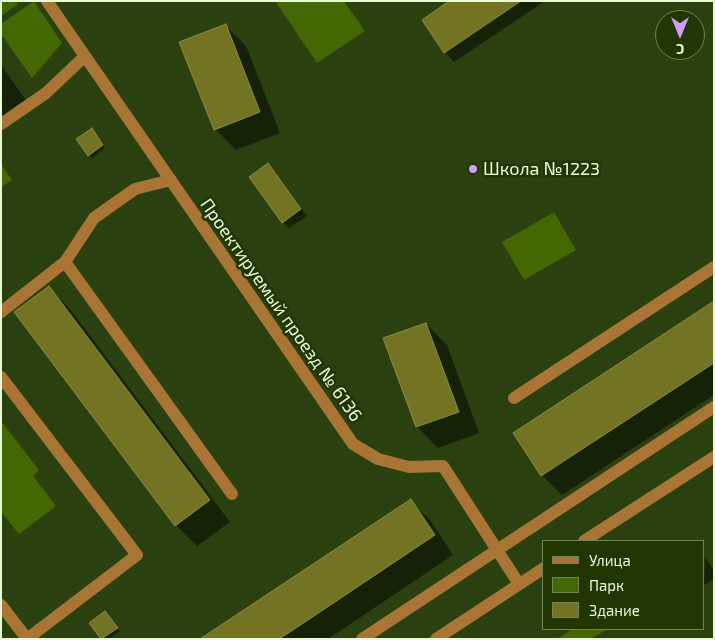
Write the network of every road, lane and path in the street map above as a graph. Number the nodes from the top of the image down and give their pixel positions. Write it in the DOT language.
graph roads {
  1 [pos="47,1"];
  2 [pos="84,57"];
  3 [pos="1,124"];
  4 [pos="171,180"];
  5 [pos="65,262"];
  6 [pos="714,267"];
  7 [pos="1,312"];
  8 [pos="1,377"];
  9 [pos="514,398"];
  10 [pos="714,407"];
  11 [pos="714,457"];
  12 [pos="232,494"];
  13 [pos="586,540"];
  14 [pos="496,550"];
  15 [pos="542,569"];
  16 [pos="519,584"];
  17 [pos="1,605"];
  18 [pos="27,639"];
  19 [pos="362,639"];
  20 [pos="436,639"];
  1 -- 2 [label="street, Проектируемый проезд № 6136"];
  2 -- 3 [label="street"];
  2 -- 4 [label="street, Проектируемый проезд № 6136"];
  4 -- 5 [label="street"];
  4 -- 14 [label="street, Проектируемый проезд № 6136"];
  5 -- 7 [label="street"];
  5 -- 12 [label="street"];
  6 -- 9 [label="street"];
  8 -- 18 [label="street"];
  10 -- 14 [label="street"];
  11 -- 13 [label="street"];
  14 -- 16 [label="street, Проектируемый проезд № 6136"];
  14 -- 19 [label="street"];
  15 -- 16 [label="street"];
  16 -- 20 [label="street"];
  17 -- 18 [label="street"];
}
